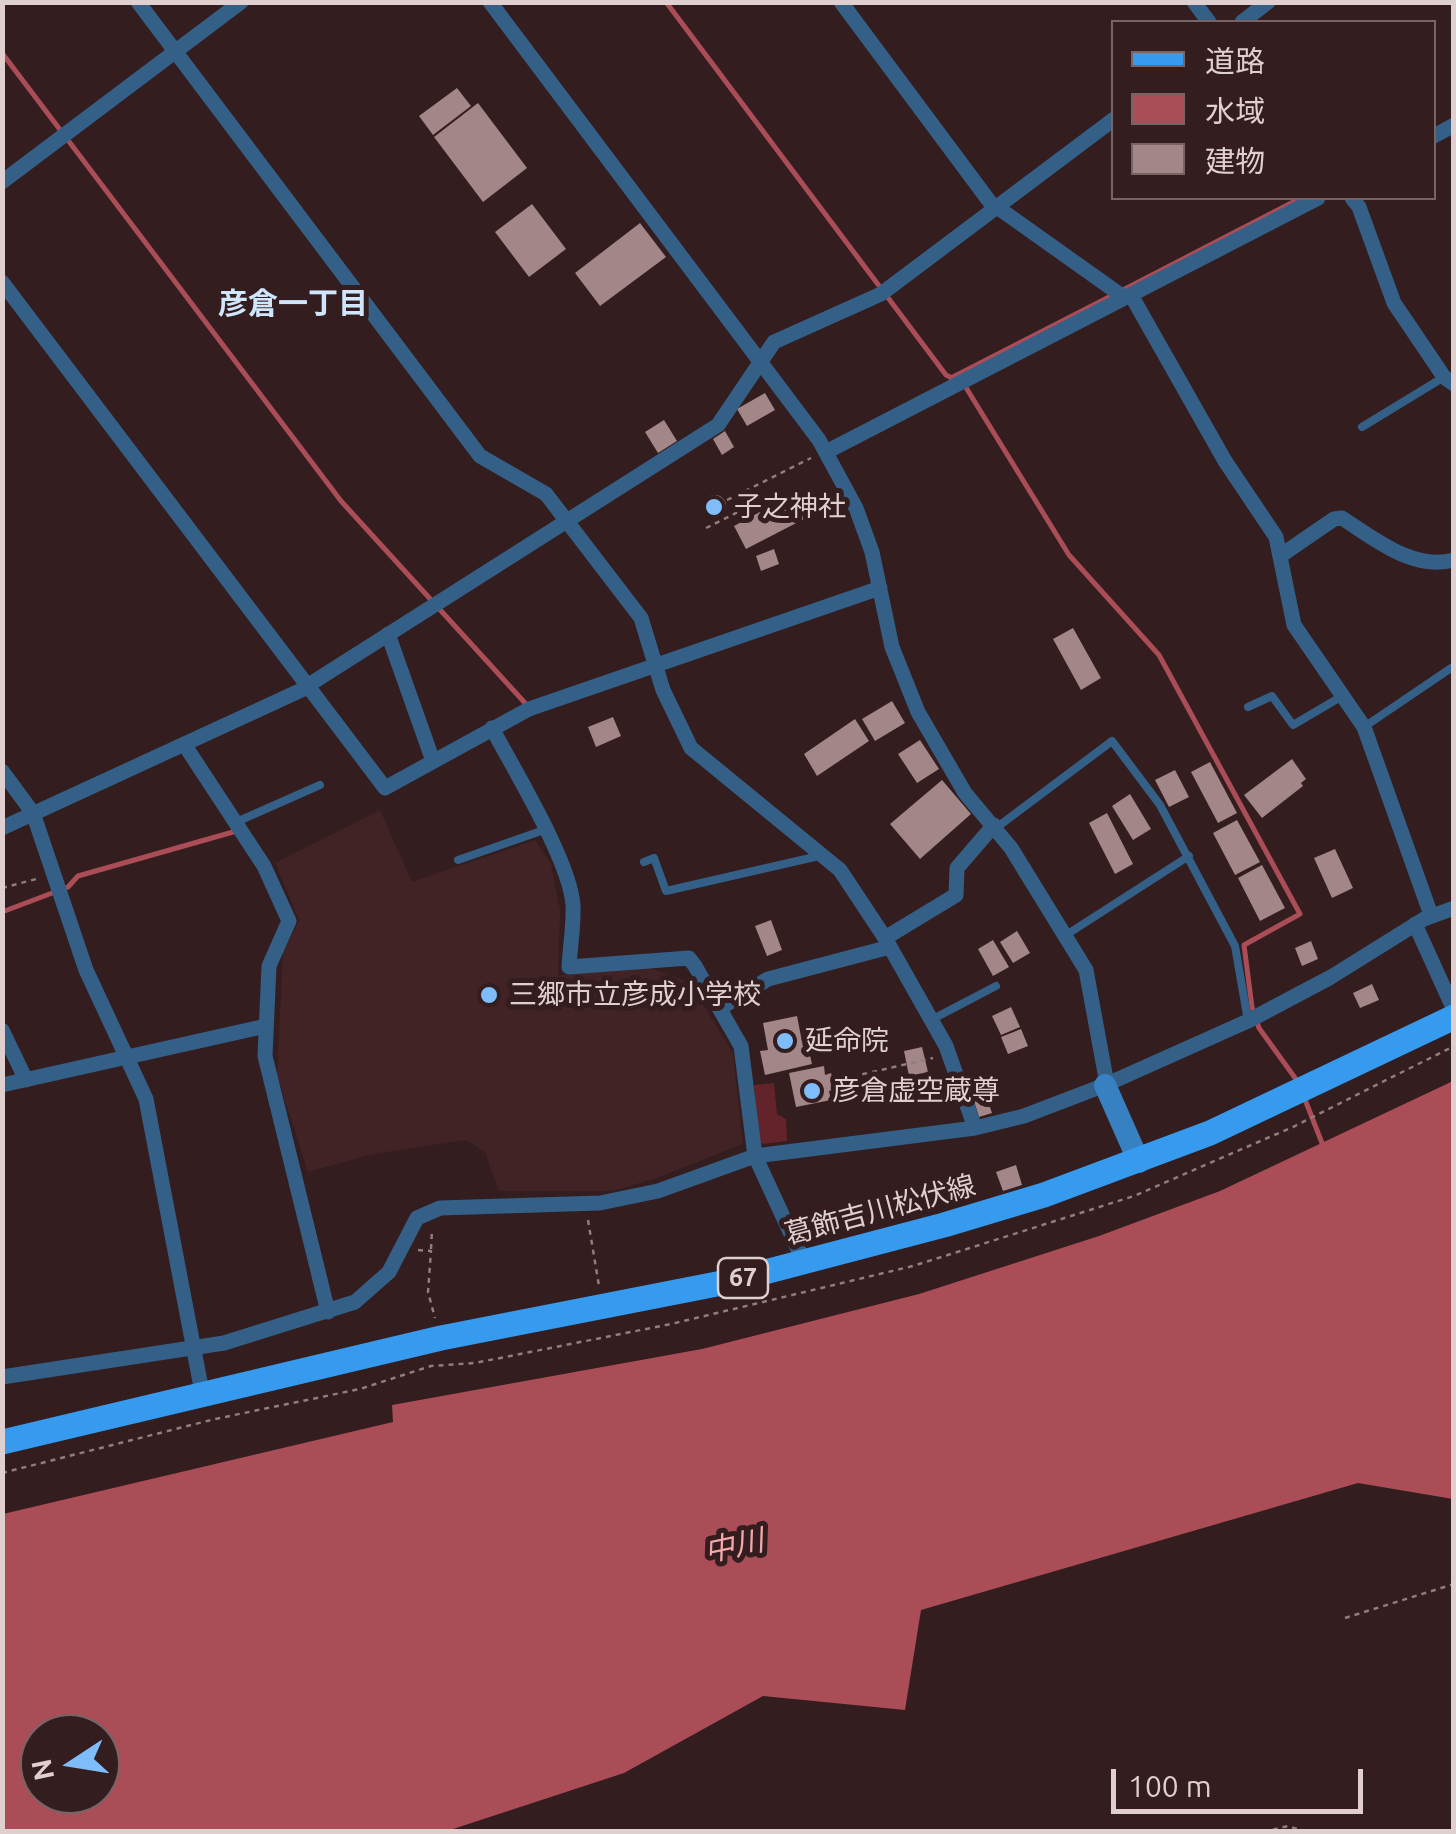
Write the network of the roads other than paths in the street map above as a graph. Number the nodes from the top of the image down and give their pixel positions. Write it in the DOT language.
graph roads {
  1 [pos="138,2"];
  2 [pos="242,2"];
  3 [pos="490,2"];
  4 [pos="841,2"];
  5 [pos="1268,2"];
  6 [pos="1245,20"];
  7 [pos="175,52"];
  8 [pos="1111,121"];
  9 [pos="2,182"];
  10 [pos="1314,200"];
  11 [pos="1354,200"];
  12 [pos="996,208"];
  13 [pos="2,282"];
  14 [pos="1128,297"];
  15 [pos="761,360"];
  16 [pos="1449,381"];
  17 [pos="1362,427"];
  18 [pos="825,452"];
  19 [pos="566,520"];
  20 [pos="1280,556"];
  21 [pos="1454,560"];
  22 [pos="880,588"];
  23 [pos="388,634"];
  24 [pos="656,664"];
  25 [pos="1454,666"];
  26 [pos="308,686"];
  27 [pos="1344,695"];
  28 [pos="1248,706"];
  29 [pos="1364,727"];
  30 [pos="492,728"];
  31 [pos="184,744"];
  32 [pos="433,761"];
  33 [pos="2,771"];
  34 [pos="320,785"];
  35 [pos="33,813"];
  36 [pos="234,822"];
  37 [pos="995,826"];
  38 [pos="2,828"];
  39 [pos="544,830"];
  40 [pos="823,855"];
  41 [pos="1188,856"];
  42 [pos="458,860"];
  43 [pos="644,862"];
  44 [pos="1454,908"];
  45 [pos="1432,915"];
  46 [pos="1415,924"];
  47 [pos="1065,936"];
  48 [pos="887,942"];
  49 [pos="996,986"];
  50 [pos="720,1008"];
  51 [pos="1454,1010"];
  52 [pos="1454,1017"];
  53 [pos="931,1020"];
  54 [pos="1248,1021"];
  55 [pos="266,1026"];
  56 [pos="2,1030"];
  57 [pos="128,1056"];
  58 [pos="26,1080"];
  59 [pos="2,1085"];
  60 [pos="1106,1085"];
  61 [pos="974,1128"];
  62 [pos="755,1156"];
  63 [pos="1139,1162"];
  64 [pos="804,1262"];
  65 [pos="328,1312"];
  66 [pos="194,1349"];
  67 [pos="2,1377"];
  68 [pos="202,1392"];
  69 [pos="2,1442"];
  1 -- 7 [label="street"];
  2 -- 7 [label="street"];
  3 -- 15 [label="street"];
  4 -- 12 [label="street"];
  5 -- 6 [label="street"];
  7 -- 9 [label="street"];
  7 -- 19 [label="street"];
  8 -- 12 [label="street"];
  10 -- 14 [label="street"];
  11 -- 16 [label="street"];
  12 -- 14 [label="street"];
  12 -- 15 [label="street"];
  13 -- 26 [label="street"];
  14 -- 18 [label="street"];
  14 -- 20 [label="street"];
  15 -- 18 [label="street"];
  15 -- 19 [label="street"];
  16 -- 17 [label="lane"];
  18 -- 22 [label="street"];
  19 -- 23 [label="street"];
  19 -- 24 [label="street"];
  20 -- 21 [label="street"];
  20 -- 27 [label="street"];
  22 -- 24 [label="street"];
  22 -- 37 [label="street"];
  23 -- 26 [label="street"];
  23 -- 32 [label="street"];
  24 -- 30 [label="street"];
  24 -- 40 [label="street"];
  25 -- 29 [label="lane"];
  26 -- 31 [label="street"];
  26 -- 32 [label="street"];
  27 -- 28 [label="lane"];
  27 -- 29 [label="street"];
  29 -- 45 [label="street"];
  30 -- 32 [label="street"];
  30 -- 39 [label="street"];
  31 -- 35 [label="street"];
  31 -- 36 [label="street"];
  33 -- 35 [label="street"];
  34 -- 36 [label="lane"];
  35 -- 38 [label="street"];
  35 -- 57 [label="street"];
  36 -- 55 [label="street"];
  37 -- 41 [label="lane"];
  37 -- 47 [label="street"];
  37 -- 48 [label="street"];
  39 -- 42 [label="lane"];
  39 -- 50 [label="street"];
  40 -- 43 [label="lane"];
  40 -- 48 [label="street"];
  41 -- 47 [label="lane"];
  41 -- 54 [label="lane"];
  44 -- 45 [label="street"];
  45 -- 46 [label="street"];
  46 -- 51 [label="street"];
  46 -- 54 [label="street"];
  47 -- 60 [label="street"];
  48 -- 50 [label="street"];
  48 -- 53 [label="street"];
  49 -- 53 [label="lane"];
  50 -- 62 [label="street"];
  52 -- 63 [label="main road, 葛飾吉川松伏線 / 67"];
  53 -- 61 [label="street"];
  54 -- 60 [label="street"];
  55 -- 57 [label="street"];
  55 -- 65 [label="street"];
  56 -- 58 [label="street"];
  57 -- 58 [label="street"];
  57 -- 66 [label="street"];
  58 -- 59 [label="street"];
  60 -- 61 [label="street"];
  60 -- 63 [label="street"];
  61 -- 62 [label="street"];
  62 -- 64 [label="street"];
  62 -- 65 [label="street"];
  63 -- 64 [label="main road, 葛飾吉川松伏線 / 67"];
  64 -- 68 [label="main road, 葛飾吉川松伏線 / 67"];
  65 -- 66 [label="street"];
  66 -- 67 [label="street"];
  66 -- 68 [label="street"];
  68 -- 69 [label="main road, 葛飾吉川松伏線 / 67"];
}
